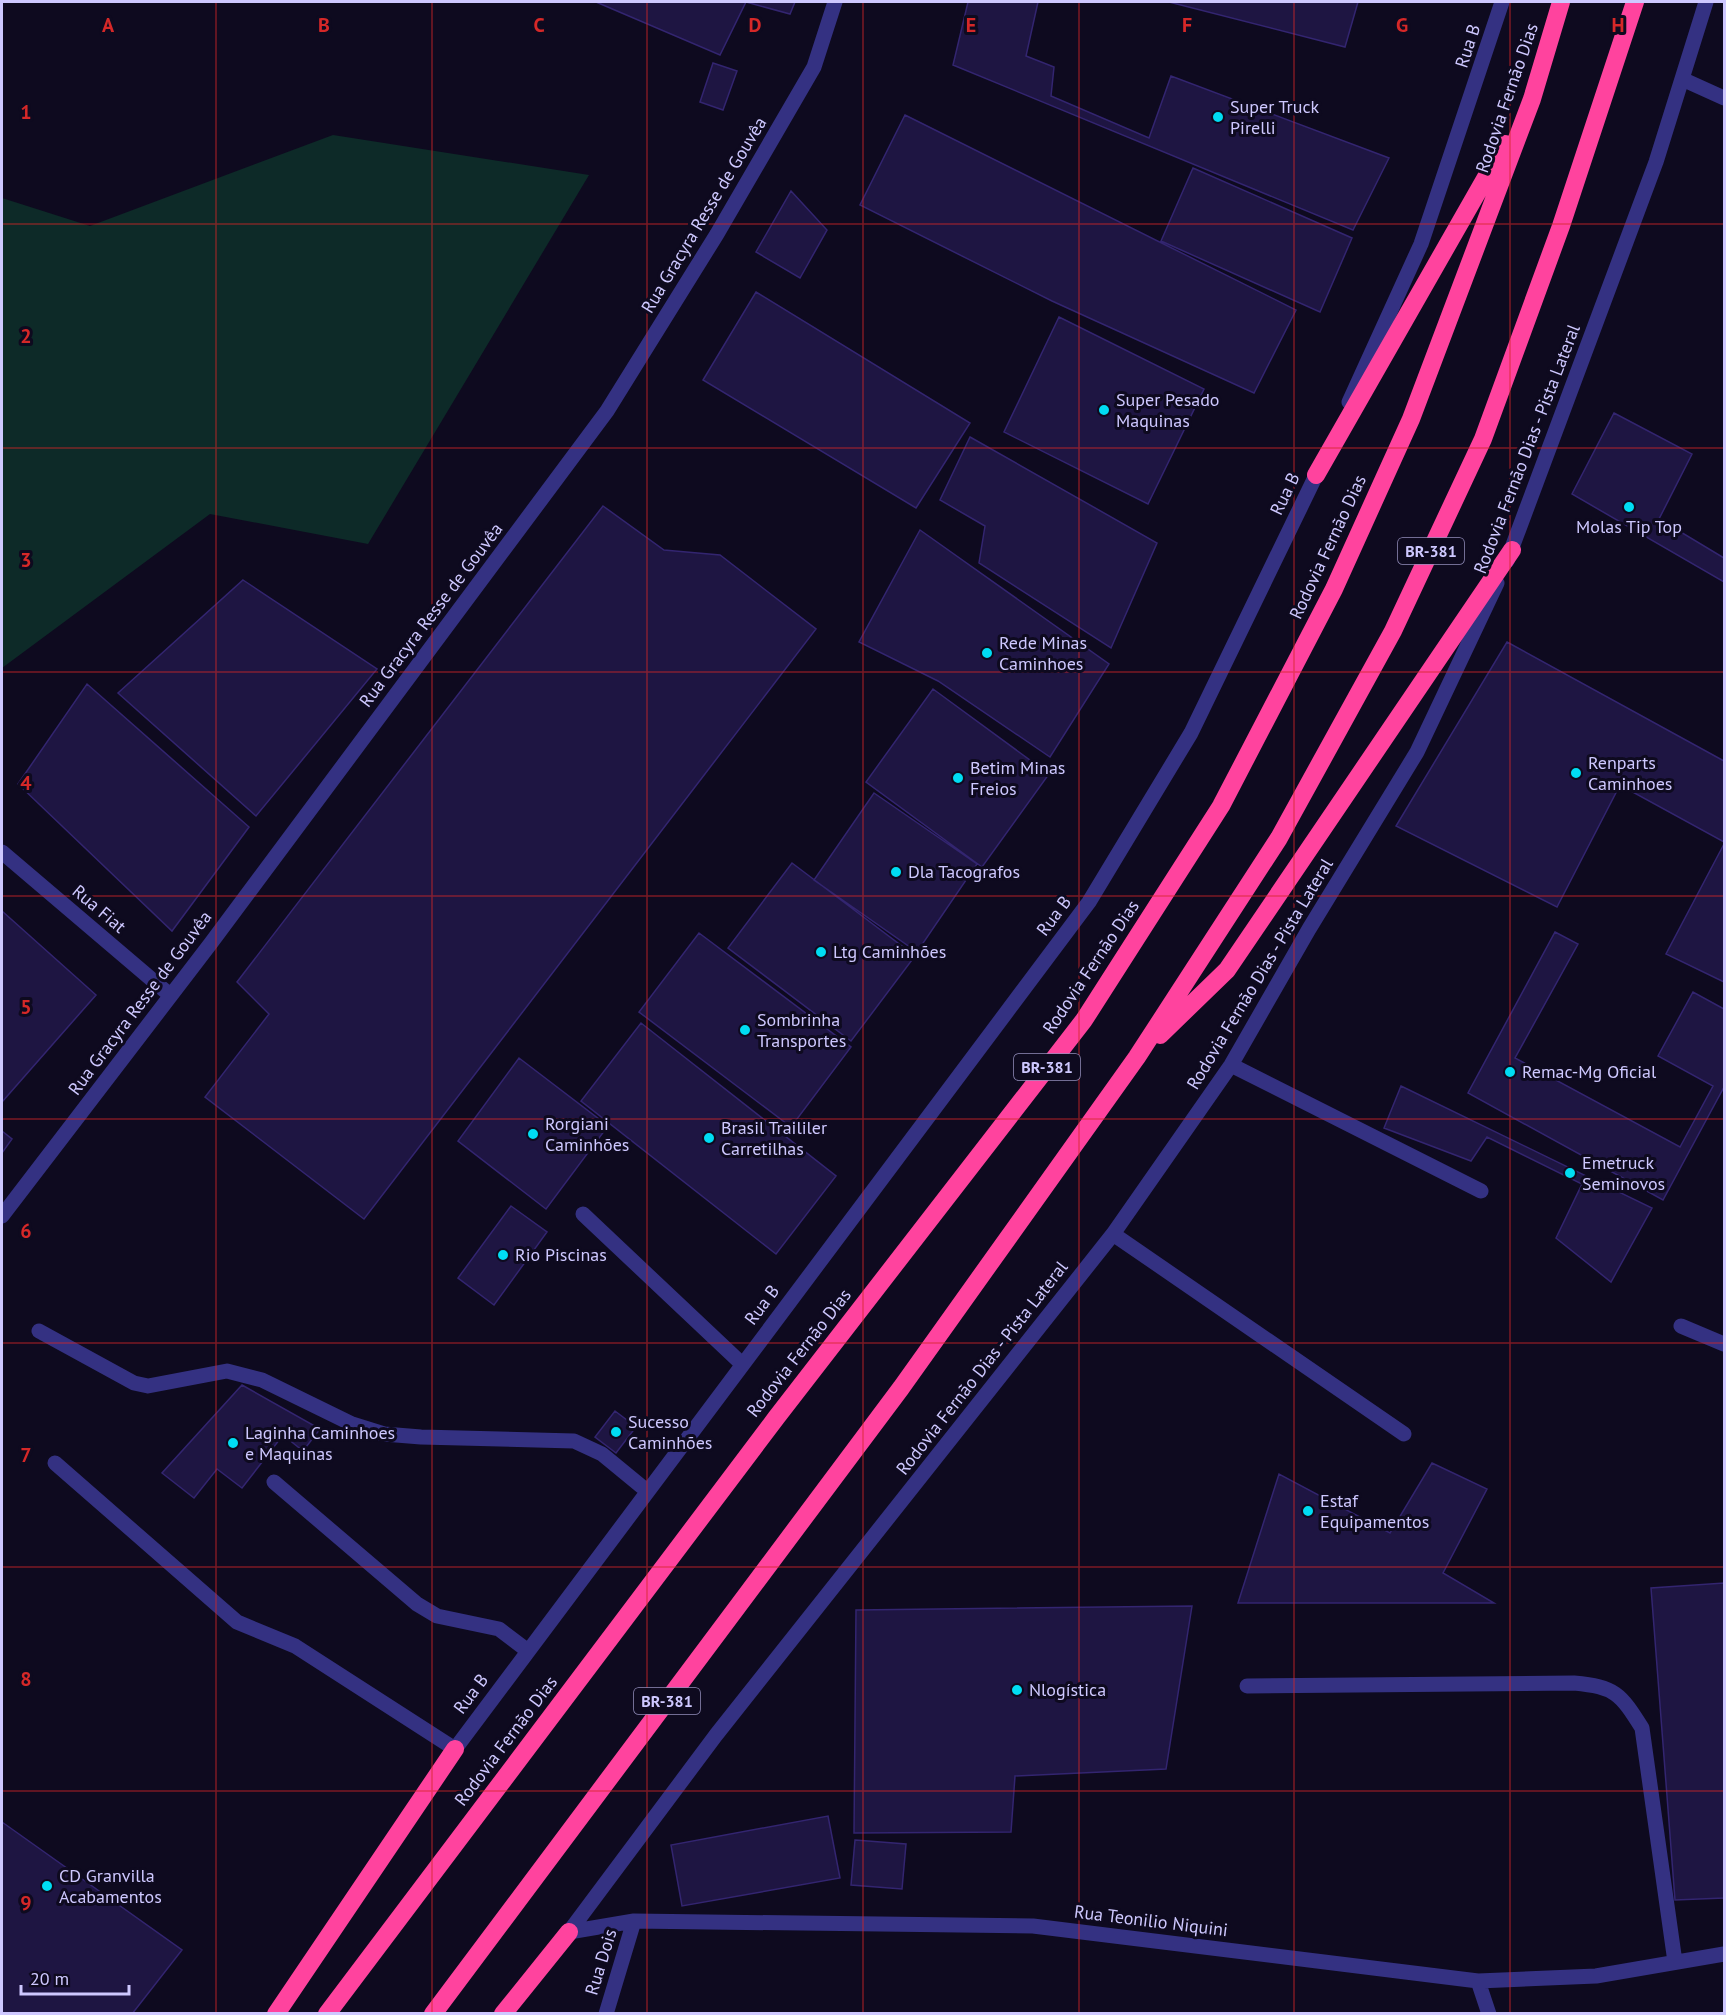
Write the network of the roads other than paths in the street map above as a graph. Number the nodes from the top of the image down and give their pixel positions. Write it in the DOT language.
graph roads {
  1 [pos="835,2"];
  2 [pos="1502,2"];
  3 [pos="1561,2"];
  4 [pos="1635,2"];
  5 [pos="1706,2"];
  6 [pos="1682,79"];
  7 [pos="1725,98"];
  8 [pos="1532,99"];
  9 [pos="1316,475"];
  10 [pos="1512,550"];
  11 [pos="2,852"];
  12 [pos="170,995"];
  13 [pos="1137,1057"];
  14 [pos="1231,1065"];
  15 [pos="1480,1191"];
  16 [pos="583,1214"];
  17 [pos="2,1216"];
  18 [pos="1113,1234"];
  19 [pos="1681,1326"];
  20 [pos="39,1332"];
  21 [pos="1725,1344"];
  22 [pos="742,1364"];
  23 [pos="1404,1434"];
  24 [pos="55,1463"];
  25 [pos="274,1482"];
  26 [pos="647,1491"];
  27 [pos="528,1651"];
  28 [pos="1247,1686"];
  29 [pos="455,1749"];
  30 [pos="634,1921"];
  31 [pos="569,1932"];
  32 [pos="1725,1954"];
  33 [pos="1675,1962"];
  34 [pos="1478,1981"];
  35 [pos="276,2013"];
  36 [pos="327,2013"];
  37 [pos="433,2013"];
  38 [pos="503,2013"];
  39 [pos="606,2013"];
  40 [pos="1489,2013"];
  1 -- 12 [label="street, Rua Gracyra Resse de Gouvêa"];
  2 -- 9 [label="street, Rua B"];
  3 -- 8 [label="highway, Rodovia Fernão Dias / BR-381"];
  4 -- 13 [label="highway, BR-381"];
  5 -- 6 [label="street, Rodovia Fernão Dias - Pista Lateral / BR-381"];
  6 -- 7 [label="street"];
  6 -- 10 [label="street, Rodovia Fernão Dias - Pista Lateral / BR-381"];
  8 -- 9 [label="highway, BR-381"];
  8 -- 36 [label="highway, Rodovia Fernão Dias / BR-381"];
  9 -- 22 [label="street, Rua B"];
  10 -- 13 [label="highway, BR-381"];
  10 -- 14 [label="street, Rodovia Fernão Dias - Pista Lateral / BR-381"];
  11 -- 12 [label="street, Rua Fiat"];
  12 -- 17 [label="street, Rua Gracyra Resse de Gouvêa"];
  13 -- 37 [label="highway, BR-381"];
  14 -- 15 [label="street"];
  14 -- 18 [label="street, Rodovia Fernão Dias - Pista Lateral / BR-381"];
  16 -- 22 [label="street"];
  18 -- 23 [label="street"];
  18 -- 31 [label="street, Rodovia Fernão Dias - Pista Lateral / BR-381"];
  19 -- 21 [label="street"];
  20 -- 26 [label="street"];
  22 -- 26 [label="street, Rua B"];
  24 -- 29 [label="street"];
  25 -- 27 [label="street"];
  26 -- 27 [label="street, Rua B"];
  27 -- 29 [label="street, Rua B"];
  28 -- 33 [label="street"];
  29 -- 35 [label="highway"];
  30 -- 31 [label="street, Rua Teonilio Niquini"];
  30 -- 34 [label="street, Rua Teonilio Niquini"];
  30 -- 39 [label="street, Rua Dois"];
  31 -- 38 [label="highway, BR-381"];
  32 -- 33 [label="street, Rua Teonilio Niquini"];
  33 -- 34 [label="street, Rua Teonilio Niquini"];
  34 -- 40 [label="street"];
}
